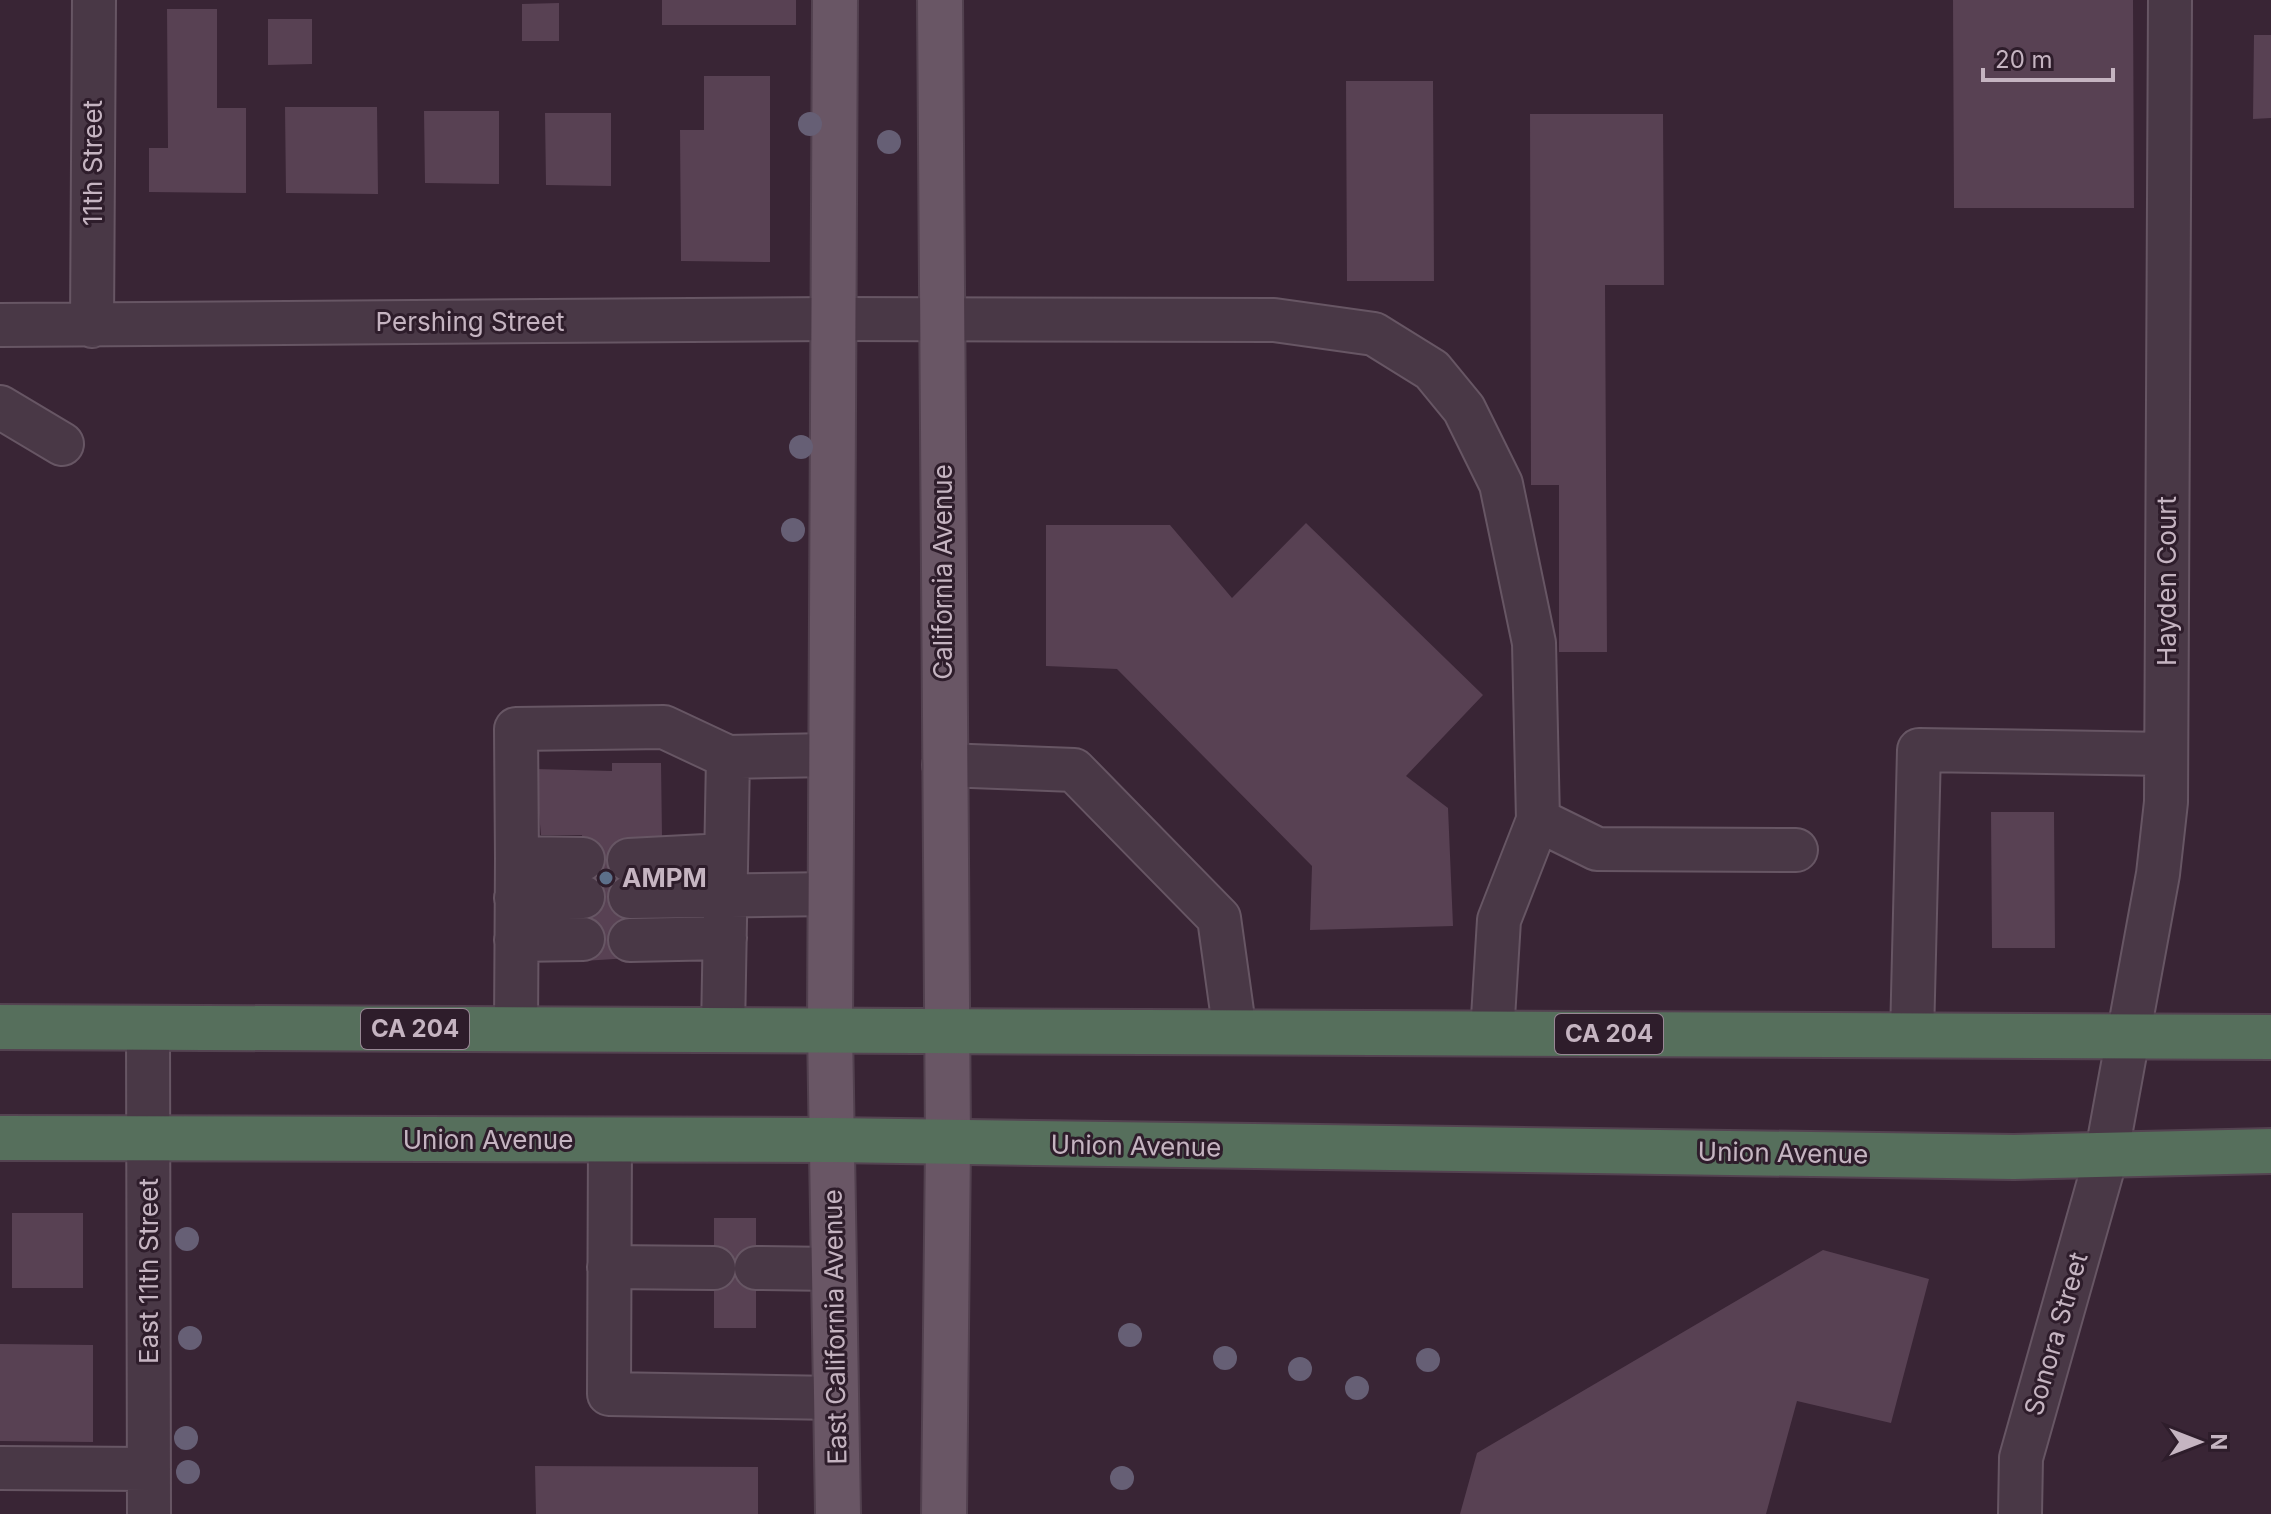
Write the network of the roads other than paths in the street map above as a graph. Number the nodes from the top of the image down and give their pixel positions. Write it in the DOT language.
graph roads {
  1 [pos="94,0"];
  2 [pos="835,0"];
  3 [pos="940,0"];
  4 [pos="2170,0"];
  5 [pos="833,319"];
  6 [pos="941,320"];
  7 [pos="0,325"];
  8 [pos="92,326"];
  9 [pos="0,407"];
  10 [pos="62,444"];
  11 [pos="2166,754"];
  12 [pos="830,755"];
  13 [pos="728,757"];
  14 [pos="944,765"];
  15 [pos="1538,820"];
  16 [pos="1796,850"];
  17 [pos="726,875"];
  18 [pos="516,878"];
  19 [pos="583,878"];
  20 [pos="629,878"];
  21 [pos="831,894"];
  22 [pos="725,938"];
  23 [pos="583,939"];
  24 [pos="516,940"];
  25 [pos="630,940"];
  26 [pos="0,1027"];
  27 [pos="148,1028"];
  28 [pos="516,1030"];
  29 [pos="723,1030"];
  30 [pos="830,1030"];
  31 [pos="946,1031"];
  32 [pos="1235,1033"];
  33 [pos="1492,1034"];
  34 [pos="1912,1036"];
  35 [pos="2128,1037"];
  36 [pos="2271,1037"];
  37 [pos="0,1138"];
  38 [pos="149,1139"];
  39 [pos="610,1140"];
  40 [pos="832,1140"];
  41 [pos="948,1144"];
  42 [pos="2271,1151"];
  43 [pos="2106,1157"];
  44 [pos="609,1267"];
  45 [pos="714,1268"];
  46 [pos="766,1268"];
  47 [pos="834,1269"];
  48 [pos="836,1398"];
  49 [pos="0,1468"];
  50 [pos="149,1469"];
  51 [pos="149,1514"];
  52 [pos="838,1514"];
  53 [pos="944,1514"];
  54 [pos="2020,1514"];
  1 -- 8 [label="street, 11th Street"];
  2 -- 5 [label="main road"];
  3 -- 6 [label="main road, California Avenue"];
  4 -- 11 [label="street, Hayden Court"];
  5 -- 6 [label="street, Pershing Street"];
  5 -- 8 [label="street, Pershing Street"];
  5 -- 12 [label="main road"];
  6 -- 14 [label="main road, California Avenue"];
  6 -- 15 [label="street, Pershing Street"];
  7 -- 8 [label="street, Pershing Street"];
  9 -- 10 [label="street"];
  11 -- 34 [label="street"];
  11 -- 35 [label="street, Hayden Court"];
  12 -- 13 [label="street"];
  12 -- 21 [label="main road"];
  13 -- 17 [label="street"];
  13 -- 18 [label="street"];
  14 -- 31 [label="main road, California Avenue"];
  14 -- 32 [label="street"];
  15 -- 16 [label="street"];
  15 -- 33 [label="street"];
  17 -- 20 [label="street"];
  17 -- 21 [label="street"];
  17 -- 22 [label="street"];
  18 -- 19 [label="street"];
  18 -- 24 [label="street"];
  21 -- 30 [label="main road"];
  22 -- 25 [label="street"];
  22 -- 29 [label="street"];
  23 -- 24 [label="street"];
  24 -- 28 [label="street"];
  26 -- 27 [label="highway, CA 204"];
  27 -- 28 [label="highway, CA 204"];
  27 -- 38 [label="street, East 11th Street"];
  28 -- 29 [label="highway, CA 204"];
  29 -- 30 [label="highway, CA 204"];
  30 -- 31 [label="highway, CA 204"];
  30 -- 40 [label="main road"];
  31 -- 32 [label="highway, CA 204"];
  31 -- 41 [label="main road, California Avenue"];
  32 -- 33 [label="highway, CA 204"];
  33 -- 34 [label="highway, CA 204"];
  34 -- 35 [label="highway, CA 204"];
  35 -- 36 [label="highway, CA 204"];
  35 -- 43 [label="street, Hayden Court"];
  37 -- 38 [label="highway, Union Avenue"];
  38 -- 39 [label="highway, Union Avenue"];
  38 -- 50 [label="street, East 11th Street"];
  39 -- 40 [label="highway, Union Avenue"];
  39 -- 44 [label="street"];
  40 -- 41 [label="highway, Union Avenue"];
  40 -- 47 [label="main road, East California Avenue"];
  41 -- 43 [label="highway, Union Avenue"];
  41 -- 53 [label="main road"];
  42 -- 43 [label="highway, Union Avenue"];
  43 -- 54 [label="street, Sonora Street"];
  44 -- 45 [label="street"];
  44 -- 48 [label="street"];
  46 -- 47 [label="street"];
  47 -- 48 [label="main road, East California Avenue"];
  48 -- 52 [label="main road, East California Avenue"];
  49 -- 50 [label="street"];
  50 -- 51 [label="street, East 11th Street"];
}
